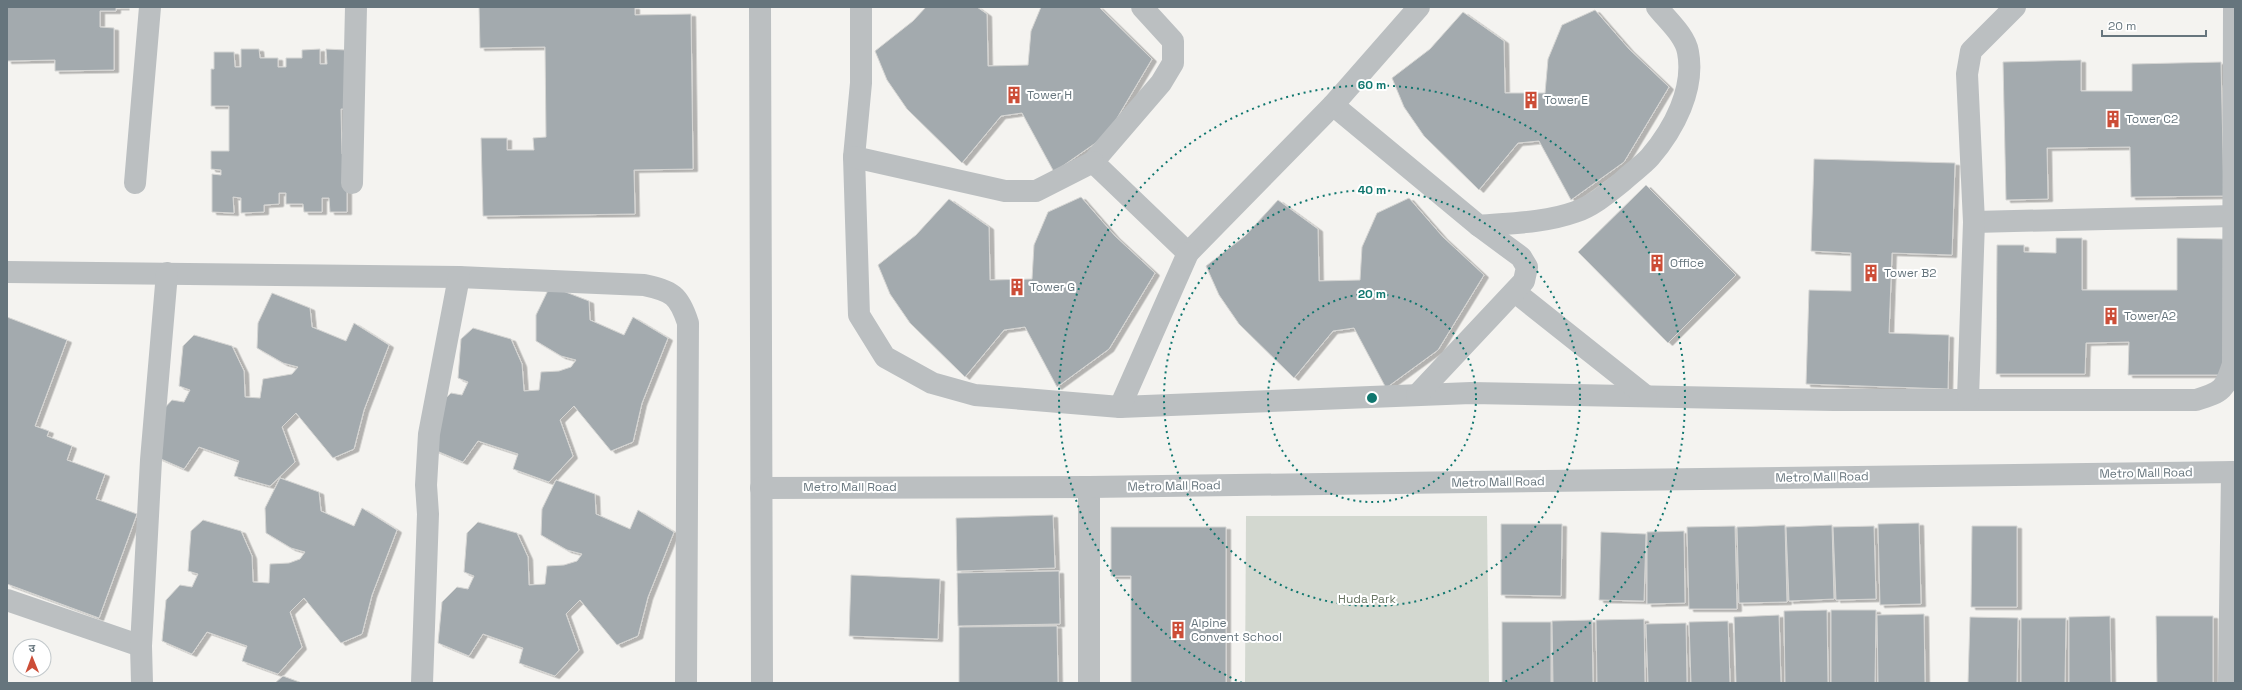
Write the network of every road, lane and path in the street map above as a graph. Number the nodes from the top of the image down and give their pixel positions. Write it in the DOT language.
graph roads {
  1 [pos="150,7"];
  2 [pos="356,7"];
  3 [pos="760,7"];
  4 [pos="861,7"];
  5 [pos="1142,7"];
  6 [pos="1419,7"];
  7 [pos="1657,7"];
  8 [pos="2016,7"];
  9 [pos="2234,7"];
  10 [pos="1333,104"];
  11 [pos="854,157"];
  12 [pos="1093,162"];
  13 [pos="135,183"];
  14 [pos="352,183"];
  15 [pos="2234,216"];
  16 [pos="1974,222"];
  17 [pos="1479,226"];
  18 [pos="1188,253"];
  19 [pos="7,272"];
  20 [pos="167,273"];
  21 [pos="459,277"];
  22 [pos="1515,292"];
  23 [pos="1418,395"];
  24 [pos="1646,396"];
  25 [pos="1968,398"];
  26 [pos="1120,407"];
  27 [pos="2234,472"];
  28 [pos="1089,487"];
  29 [pos="761,488"];
  30 [pos="7,600"];
  31 [pos="141,646"];
  32 [pos="142,683"];
  33 [pos="422,683"];
  34 [pos="686,683"];
  35 [pos="762,683"];
  36 [pos="1089,683"];
  37 [pos="2229,683"];
  1 -- 13 [label="street"];
  2 -- 14 [label="street"];
  3 -- 29 [label="street"];
  4 -- 11 [label="street"];
  5 -- 12 [label="street"];
  6 -- 10 [label="street"];
  7 -- 17 [label="street"];
  8 -- 16 [label="street"];
  9 -- 15 [label="street"];
  10 -- 17 [label="street"];
  10 -- 18 [label="street"];
  11 -- 12 [label="street"];
  11 -- 26 [label="street"];
  12 -- 18 [label="street"];
  15 -- 16 [label="street"];
  15 -- 25 [label="street"];
  16 -- 25 [label="street"];
  17 -- 22 [label="street"];
  18 -- 26 [label="street"];
  19 -- 20 [label="street"];
  20 -- 21 [label="street"];
  20 -- 31 [label="street"];
  21 -- 33 [label="street"];
  21 -- 34 [label="street"];
  22 -- 23 [label="street"];
  22 -- 24 [label="street"];
  23 -- 24 [label="street"];
  23 -- 26 [label="street"];
  24 -- 25 [label="street"];
  27 -- 28 [label="street, Metro Mall Road"];
  27 -- 37 [label="street"];
  28 -- 29 [label="street, Metro Mall Road"];
  28 -- 36 [label="street"];
  29 -- 35 [label="street"];
  30 -- 31 [label="street"];
  31 -- 32 [label="street"];
}
